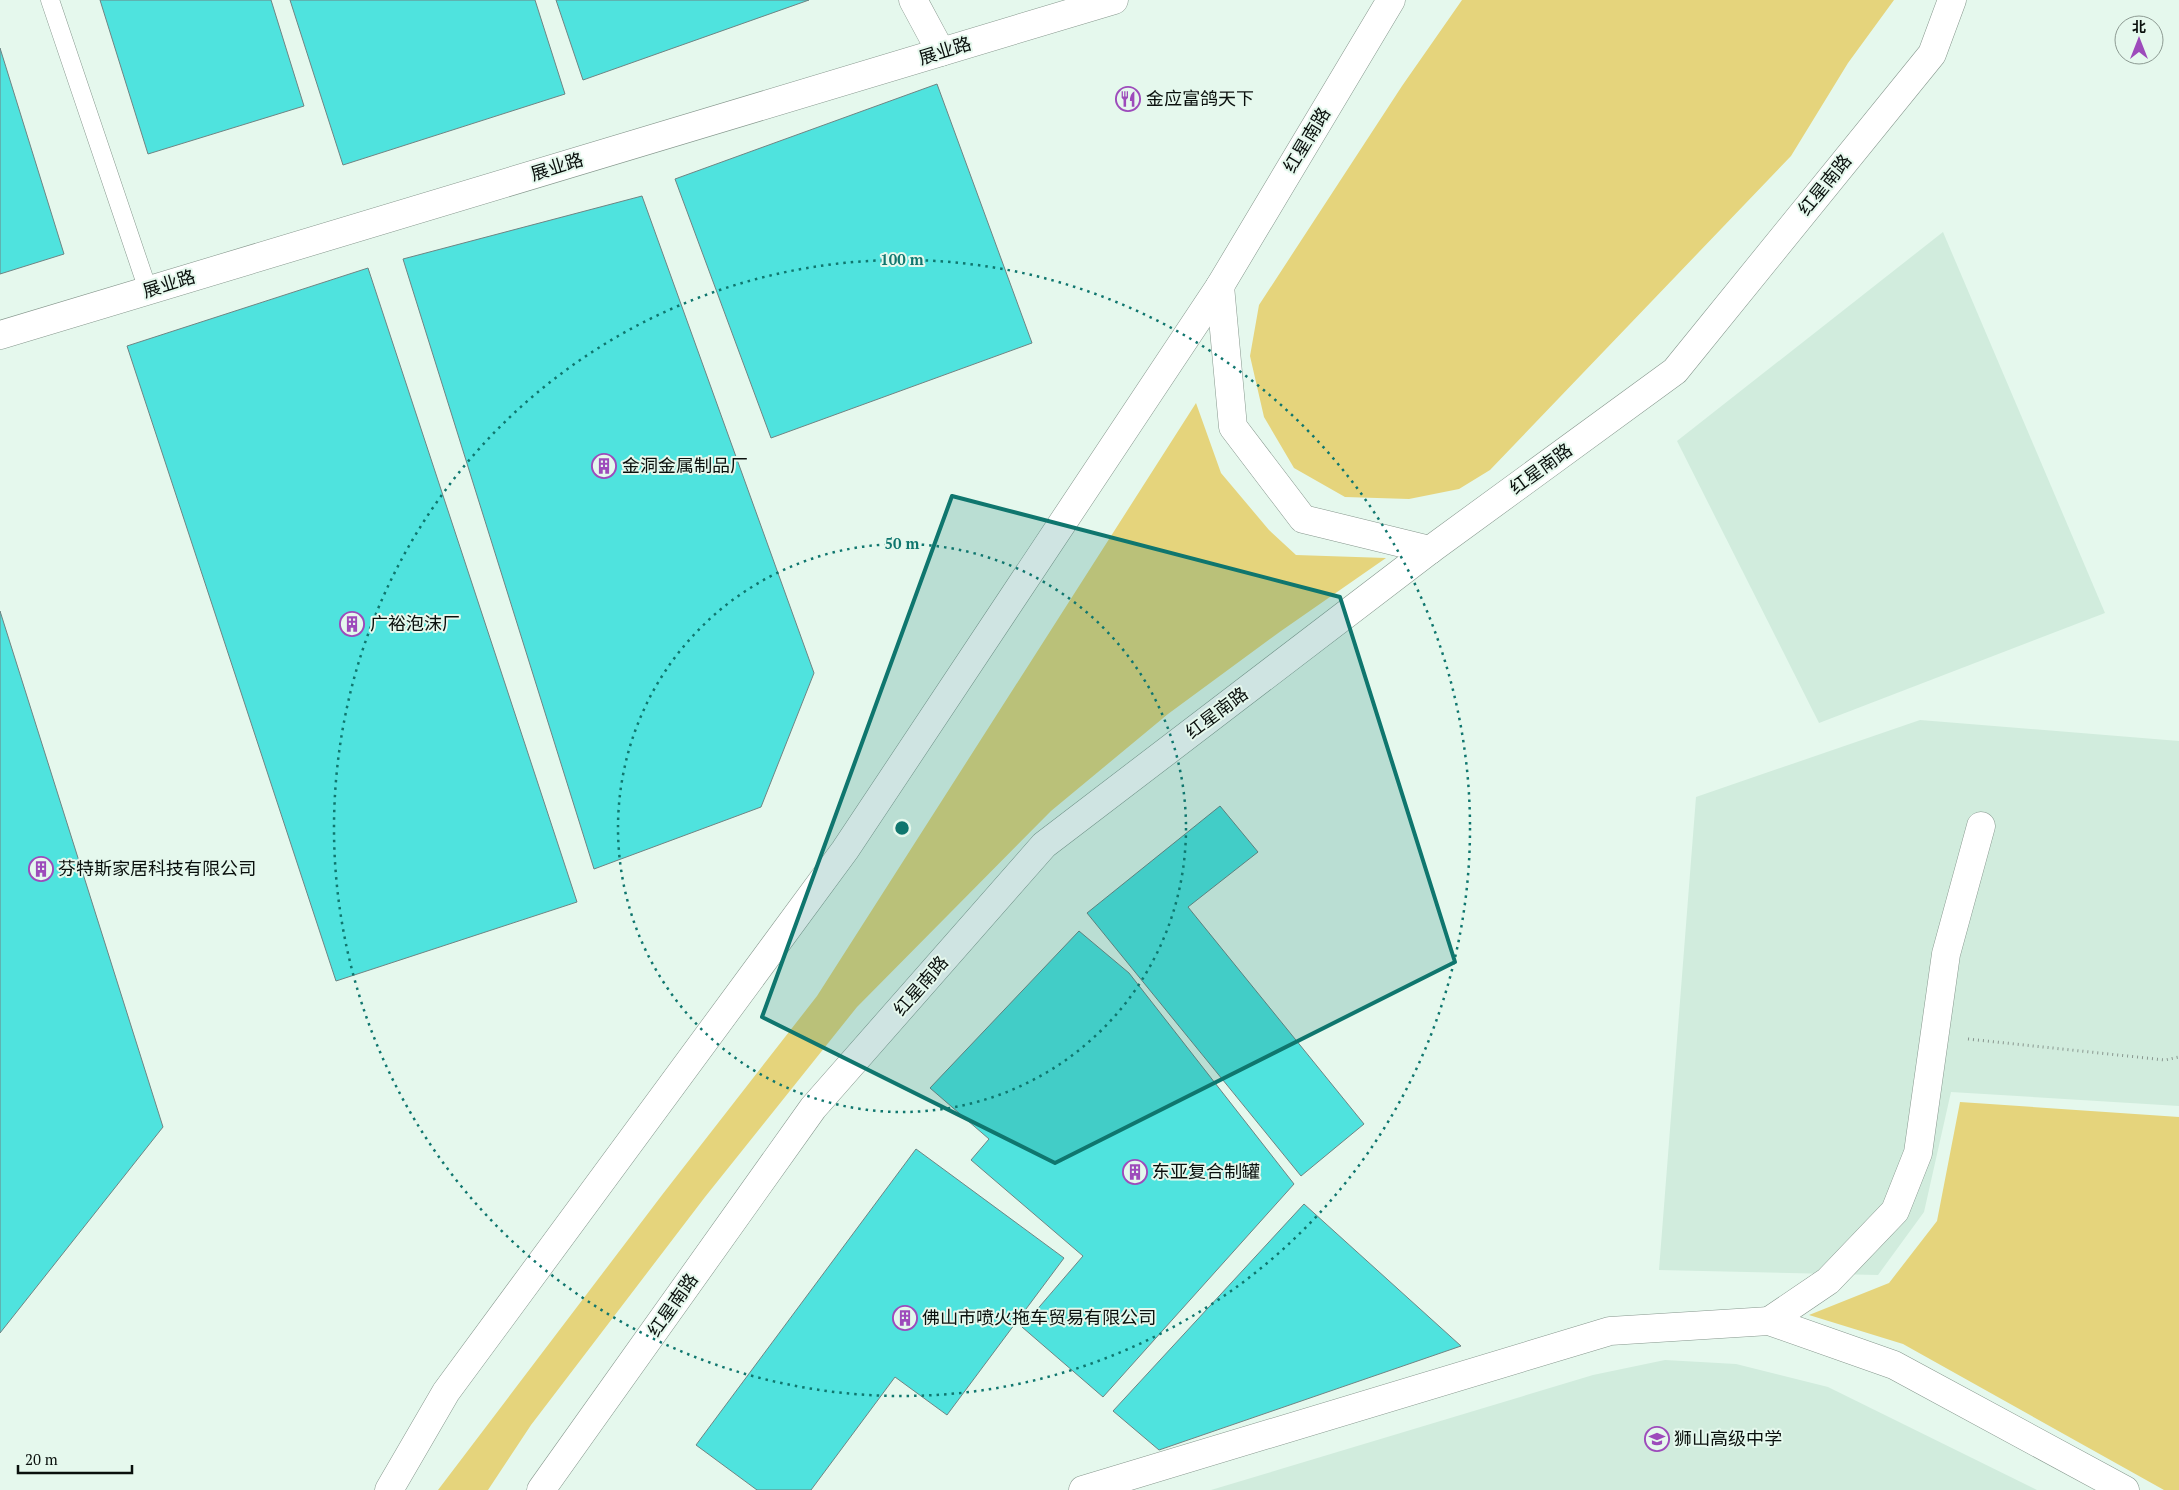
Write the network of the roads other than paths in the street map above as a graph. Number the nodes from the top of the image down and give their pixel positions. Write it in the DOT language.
graph roads {
  1 [pos="50,0"];
  2 [pos="912,0"];
  3 [pos="1114,0"];
  4 [pos="1391,0"];
  5 [pos="1952,0"];
  6 [pos="941,52"];
  7 [pos="1220,286"];
  8 [pos="148,290"];
  9 [pos="0,335"];
  10 [pos="1430,550"];
  11 [pos="1981,826"];
  12 [pos="1769,1321"];
  13 [pos="389,1490"];
  14 [pos="541,1490"];
  15 [pos="1083,1490"];
  16 [pos="2125,1490"];
  1 -- 8 [label="lane"];
  2 -- 6 [label="main road"];
  3 -- 6 [label="main road, 展业路"];
  4 -- 7 [label="main road, 红星南路"];
  5 -- 10 [label="main road, 红星南路"];
  6 -- 8 [label="main road, 展业路"];
  7 -- 10 [label="main road"];
  7 -- 13 [label="main road, 红星南路"];
  8 -- 9 [label="main road, 展业路"];
  10 -- 14 [label="main road, 红星南路"];
  11 -- 12 [label="main road"];
  12 -- 15 [label="main road"];
  12 -- 16 [label="main road"];
}
